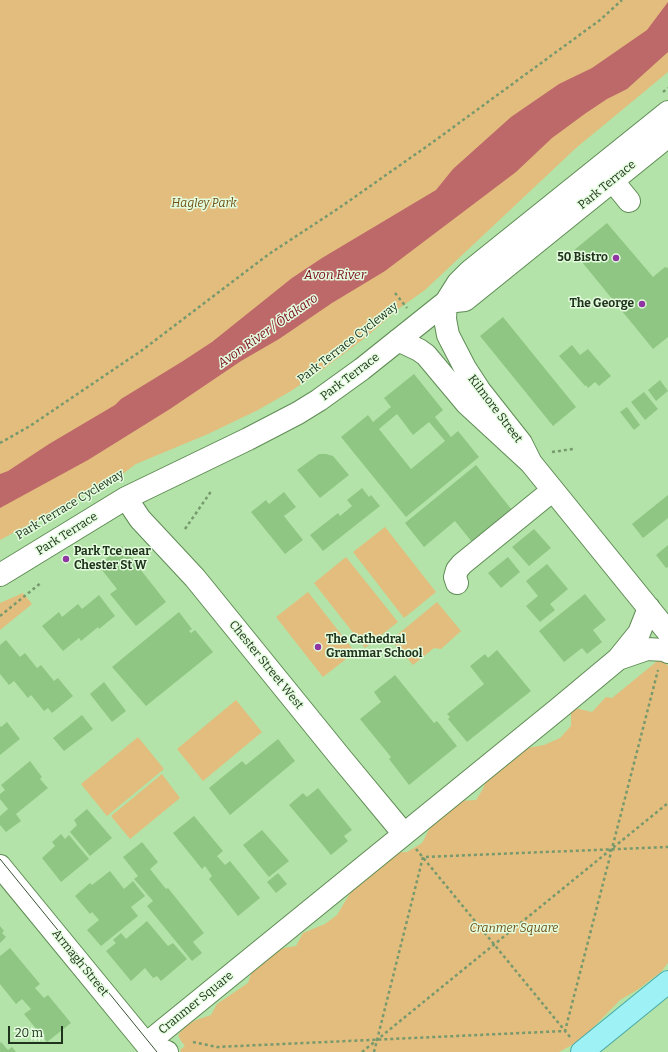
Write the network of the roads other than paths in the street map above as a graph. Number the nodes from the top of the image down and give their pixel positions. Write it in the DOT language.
graph roads {
  1 [pos="665,102"];
  2 [pos="668,136"];
  3 [pos="606,174"];
  4 [pos="629,201"];
  5 [pos="446,302"];
  6 [pos="398,340"];
  7 [pos="531,463"];
  8 [pos="553,490"];
  9 [pos="126,498"];
  10 [pos="0,575"];
  11 [pos="457,583"];
  12 [pos="648,608"];
  13 [pos="667,645"];
  14 [pos="618,659"];
  15 [pos="404,834"];
  16 [pos="0,866"];
  17 [pos="668,982"];
  18 [pos="577,1046"];
  19 [pos="148,1048"];
  20 [pos="167,1052"];
  1 -- 3 [label="street, Park Terrace"];
  2 -- 3 [label="street, Park Terrace"];
  3 -- 4 [label="street"];
  3 -- 5 [label="street, Park Terrace"];
  3 -- 5 [label="street, Park Terrace"];
  5 -- 6 [label="street, Park Terrace"];
  5 -- 7 [label="street, Kilmore Street"];
  6 -- 7 [label="street, Kilmore Street"];
  6 -- 9 [label="street, Park Terrace"];
  7 -- 8 [label="street, Kilmore Street"];
  8 -- 11 [label="street"];
  8 -- 12 [label="street, Kilmore Street"];
  9 -- 10 [label="street, Park Terrace"];
  9 -- 15 [label="street, Chester Street West"];
  12 -- 13 [label="street, Kilmore Street"];
  12 -- 14 [label="street, Cranmer Square"];
  13 -- 14 [label="street, Cranmer Square"];
  14 -- 15 [label="street, Cranmer Square"];
  15 -- 19 [label="street, Cranmer Square"];
  16 -- 19 [label="street, Armagh Street"];
  17 -- 18 [label="main road"];
  19 -- 20 [label="street, Armagh Street"];
}
